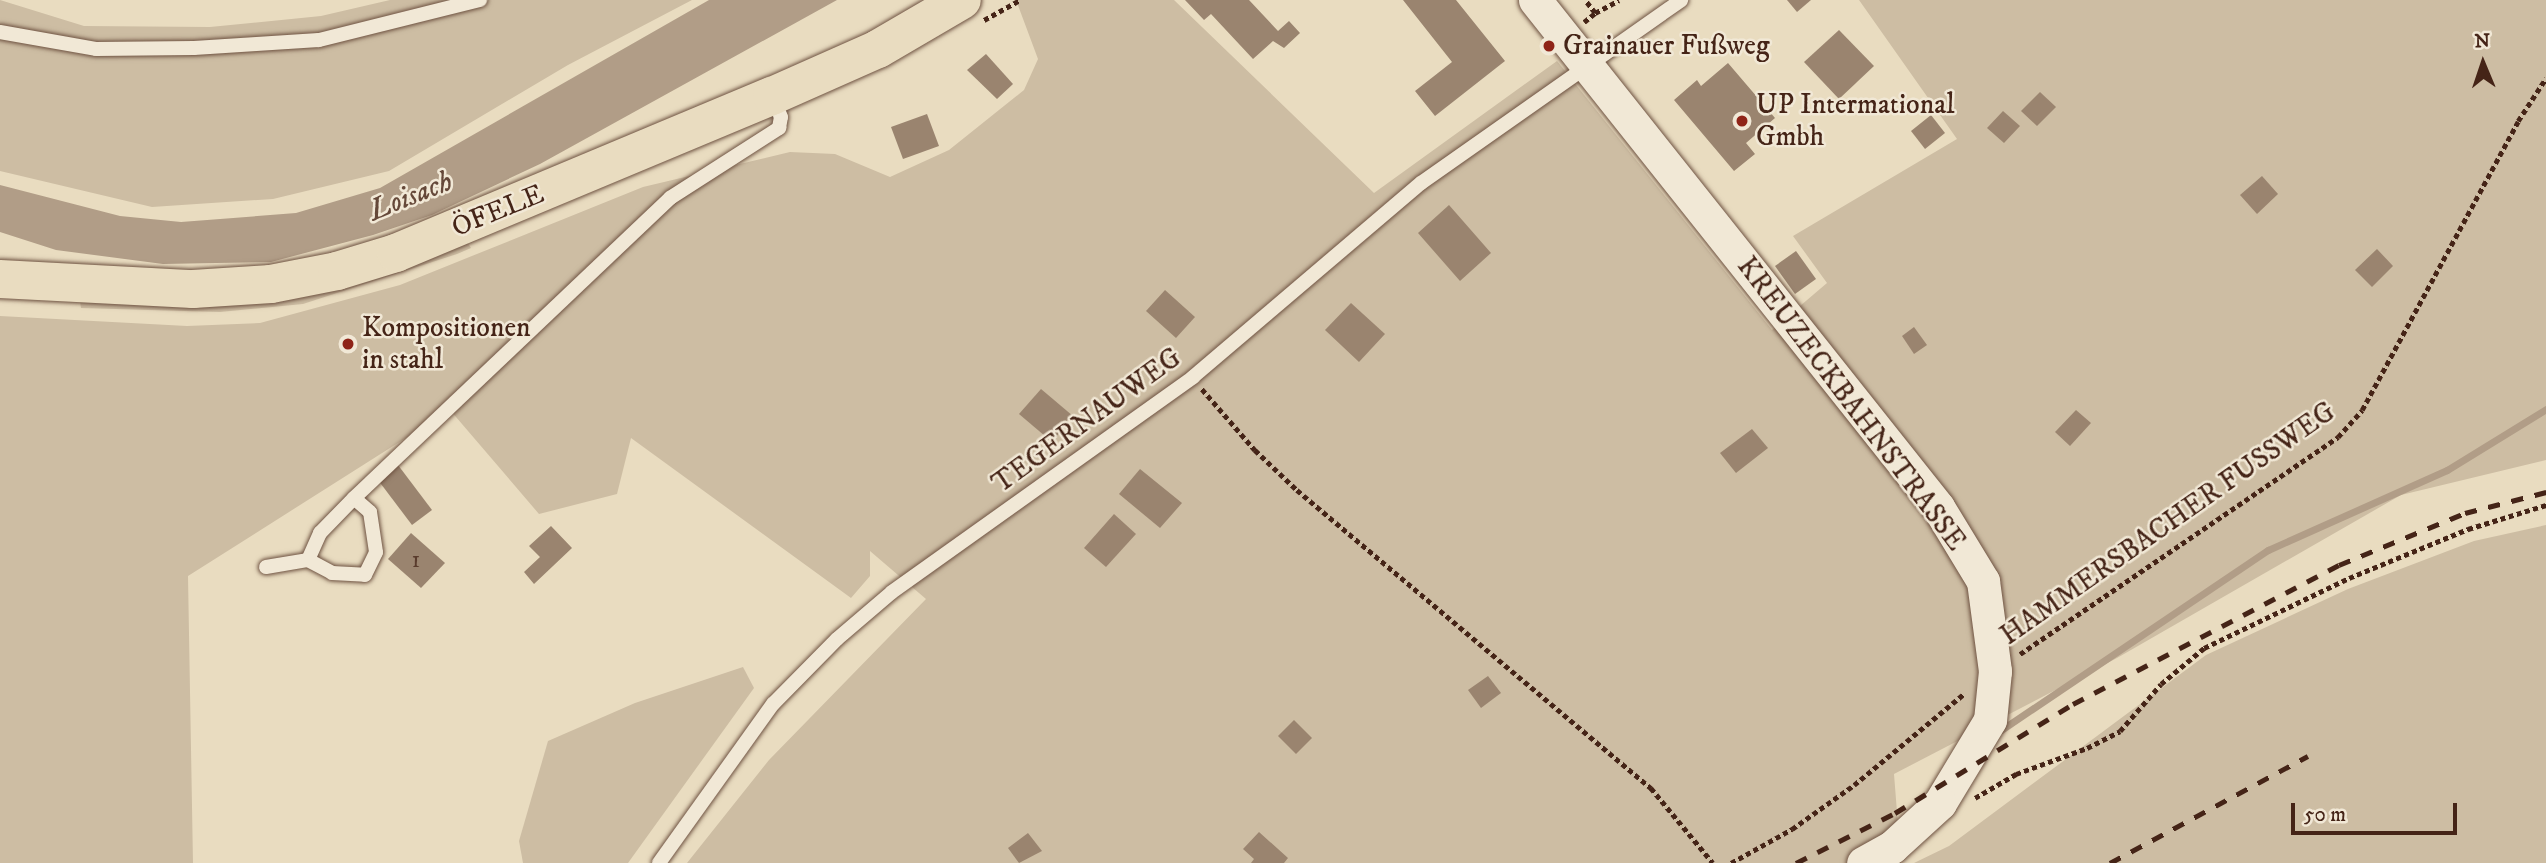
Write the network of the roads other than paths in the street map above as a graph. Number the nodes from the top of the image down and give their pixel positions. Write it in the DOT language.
graph roads {
  1 [pos="480,0"];
  2 [pos="962,0"];
  3 [pos="1535,0"];
  4 [pos="1681,0"];
  5 [pos="0,32"];
  6 [pos="1588,62"];
  7 [pos="772,96"];
  8 [pos="0,279"];
  9 [pos="354,498"];
  10 [pos="309,560"];
  11 [pos="266,566"];
  12 [pos="659,863"];
  13 [pos="1863,863"];
  1 -- 5 [label="lane"];
  2 -- 7 [label="main road, ÖFELE"];
  3 -- 6 [label="street, KREUZECKBAHNSTRASSE"];
  4 -- 6 [label="lane, TEGERNAUWEG"];
  6 -- 12 [label="lane, TEGERNAUWEG"];
  6 -- 13 [label="street, KREUZECKBAHNSTRASSE"];
  7 -- 8 [label="main road, ÖFELE"];
  7 -- 9 [label="lane"];
  9 -- 10 [label="lane"];
  9 -- 10 [label="lane"];
  10 -- 11 [label="lane"];
}
